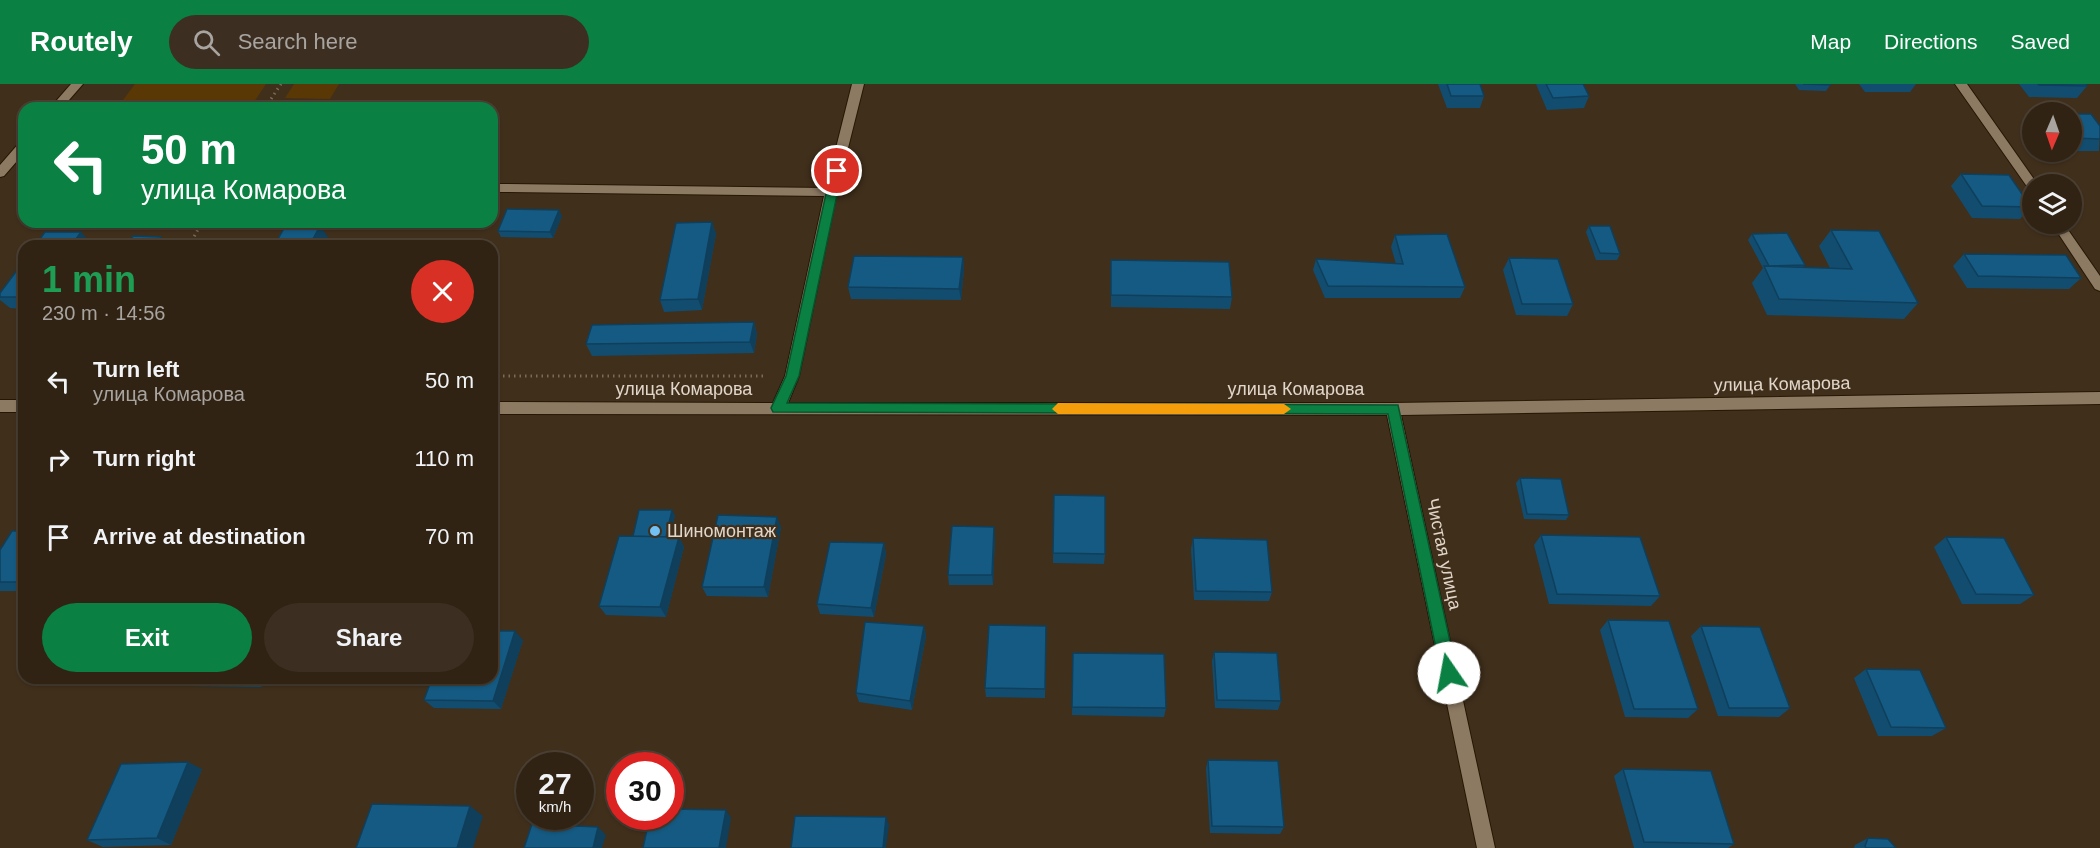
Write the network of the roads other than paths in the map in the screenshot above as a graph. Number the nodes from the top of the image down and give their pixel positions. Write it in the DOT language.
graph roads {
  1 [pos="77,84"];
  2 [pos="858,84"];
  3 [pos="1961,84"];
  4 [pos="61,102"];
  5 [pos="18,152"];
  6 [pos="0,173"];
  7 [pos="2025,174"];
  8 [pos="500,188"];
  9 [pos="831,192"];
  10 [pos="2065,234"];
  11 [pos="2100,285"];
  12 [pos="2100,398"];
  13 [pos="0,406"];
  14 [pos="18,406"];
  15 [pos="498,408"];
  16 [pos="778,408"];
  17 [pos="1393,409"];
  18 [pos="1486,848"];
  1 -- 4 [label="street"];
  2 -- 9 [label="street"];
  3 -- 7 [label="street"];
  5 -- 6 [label="street"];
  8 -- 9 [label="street"];
  9 -- 16 [label="street"];
  10 -- 11 [label="street"];
  12 -- 17 [label="street, улица Комарова"];
  13 -- 14 [label="street"];
  15 -- 16 [label="street, улица Комарова"];
  16 -- 17 [label="street, улица Комарова"];
  17 -- 18 [label="street, Чистая улица"];
}
